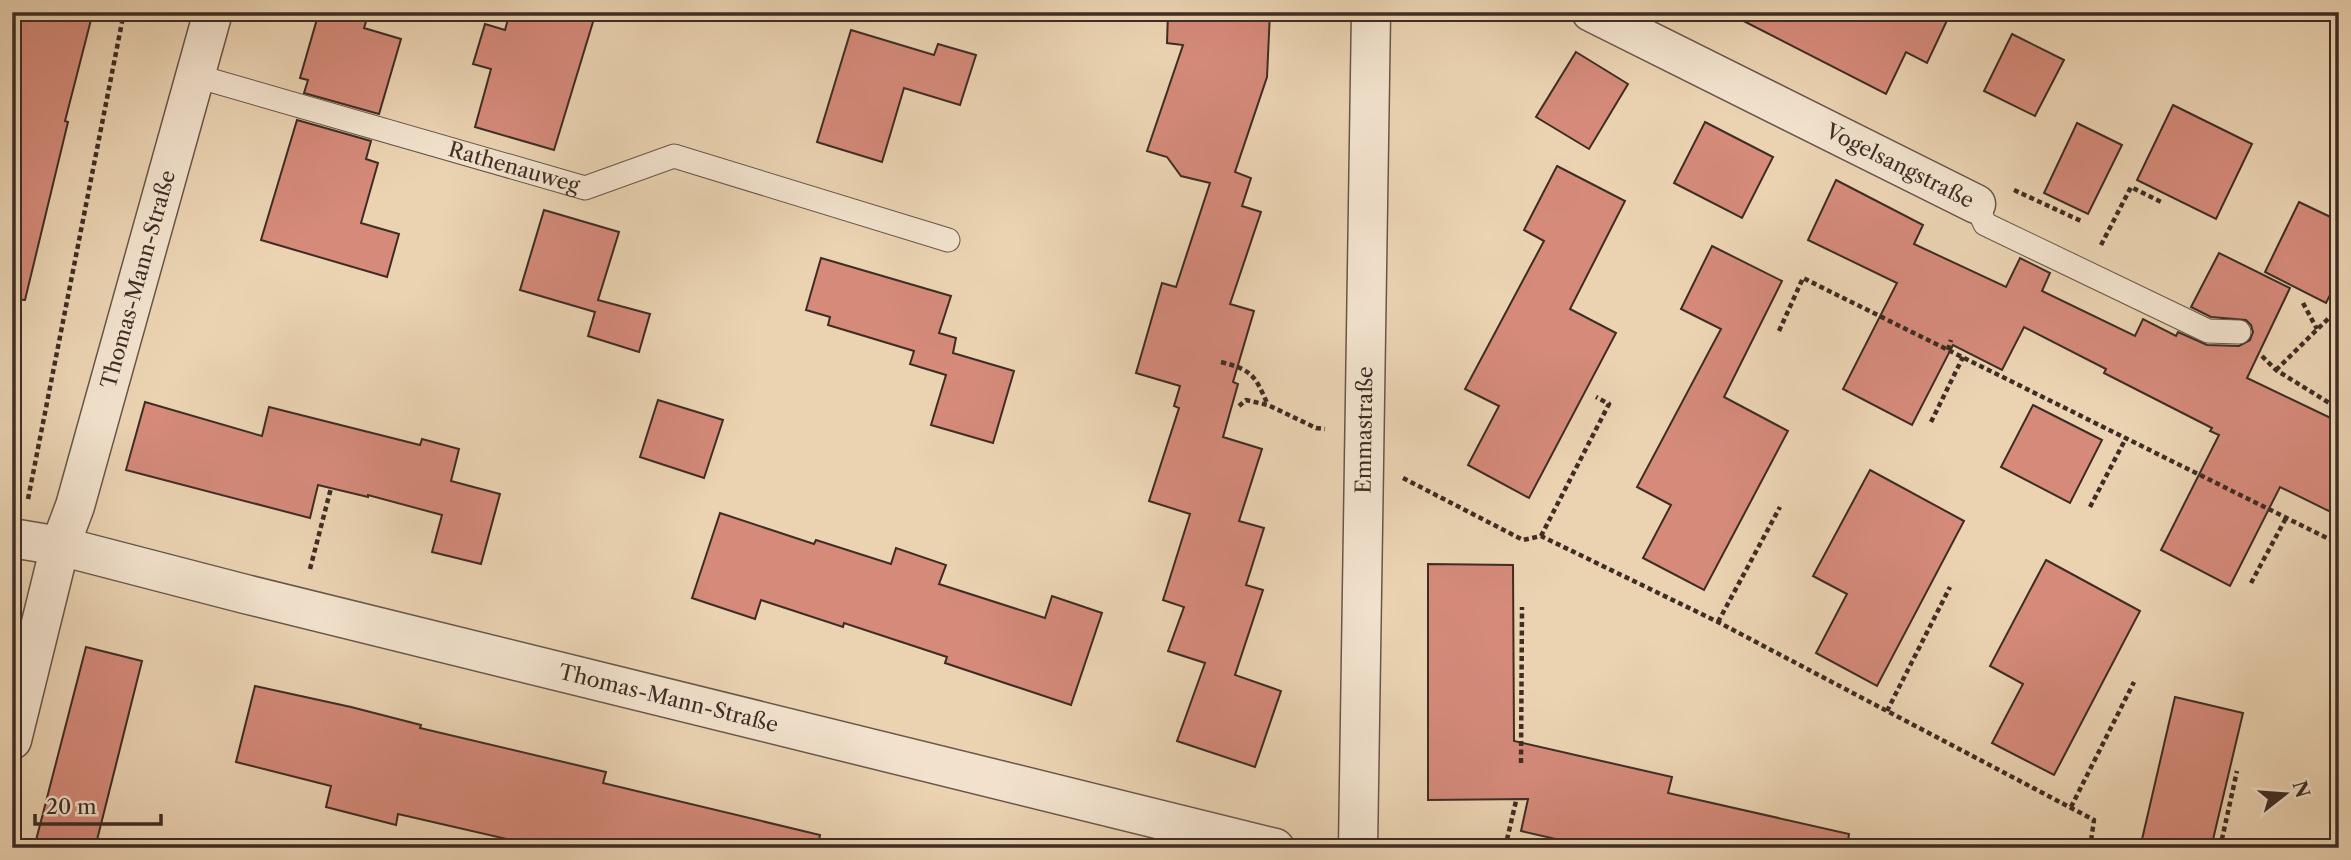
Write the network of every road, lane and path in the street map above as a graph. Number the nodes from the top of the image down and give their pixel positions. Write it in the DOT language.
graph roads {
  1 [pos="124,12"];
  2 [pos="213,12"];
  3 [pos="1371,12"];
  4 [pos="1591,12"];
  5 [pos="196,76"];
  6 [pos="2161,202"];
  7 [pos="1976,204"];
  8 [pos="2081,221"];
  9 [pos="948,240"];
  10 [pos="2098,253"];
  11 [pos="2303,303"];
  12 [pos="2339,308"];
  13 [pos="2318,329"];
  14 [pos="1779,331"];
  15 [pos="2239,332"];
  16 [pos="1951,340"];
  17 [pos="1948,349"];
  18 [pos="1963,357"];
  19 [pos="1221,362"];
  20 [pos="2276,370"];
  21 [pos="1596,397"];
  22 [pos="1268,405"];
  23 [pos="1239,406"];
  24 [pos="2339,409"];
  25 [pos="1931,422"];
  26 [pos="2126,438"];
  27 [pos="1364,449"];
  28 [pos="331,488"];
  29 [pos="1780,507"];
  30 [pos="2090,507"];
  31 [pos="2286,517"];
  32 [pos="1541,536"];
  33 [pos="16,538"];
  34 [pos="2339,544"];
  35 [pos="60,546"];
  36 [pos="2252,583"];
  37 [pos="1950,587"];
  38 [pos="300,607"];
  39 [pos="1522,607"];
  40 [pos="1718,622"];
  41 [pos="2134,682"];
  42 [pos="1888,711"];
  43 [pos="12,740"];
  44 [pos="1521,763"];
  45 [pos="2237,771"];
  46 [pos="1516,801"];
  47 [pos="2071,807"];
  48 [pos="1275,848"];
  49 [pos="1358,848"];
  50 [pos="1505,848"];
  51 [pos="2090,848"];
  52 [pos="2220,848"];
  1 -- 33 [label="path"];
  2 -- 5 [label="street, Thomas-Mann-Straße"];
  3 -- 27 [label="street, Emmastraße"];
  4 -- 7 [label="street, Vogelsangstraße"];
  5 -- 9 [label="lane, Rathenauweg"];
  5 -- 35 [label="street, Thomas-Mann-Straße"];
  6 -- 10 [label="path"];
  7 -- 8 [label="path"];
  7 -- 15 [label="lane, Vogelsangstraße"];
  11 -- 13 [label="path"];
  12 -- 13 [label="path"];
  13 -- 20 [label="path"];
  14 -- 17 [label="path"];
  15 -- 20 [label="path"];
  16 -- 17 [label="path"];
  17 -- 18 [label="path"];
  18 -- 25 [label="path"];
  18 -- 26 [label="path"];
  19 -- 22 [label="path"];
  20 -- 24 [label="path"];
  21 -- 32 [label="path"];
  22 -- 23 [label="path"];
  22 -- 27 [label="path"];
  26 -- 30 [label="path"];
  26 -- 31 [label="path"];
  27 -- 32 [label="path"];
  27 -- 49 [label="street, Emmastraße"];
  28 -- 38 [label="path"];
  29 -- 40 [label="path"];
  31 -- 34 [label="path"];
  31 -- 36 [label="path"];
  32 -- 40 [label="path"];
  33 -- 35 [label="street, Thomas-Mann-Straße"];
  35 -- 38 [label="street, Thomas-Mann-Straße"];
  35 -- 43 [label="street"];
  37 -- 42 [label="path"];
  38 -- 48 [label="street, Thomas-Mann-Straße"];
  39 -- 44 [label="path"];
  40 -- 42 [label="path"];
  41 -- 47 [label="path"];
  42 -- 47 [label="path"];
  45 -- 52 [label="path"];
  46 -- 50 [label="path"];
  47 -- 51 [label="path"];
}
